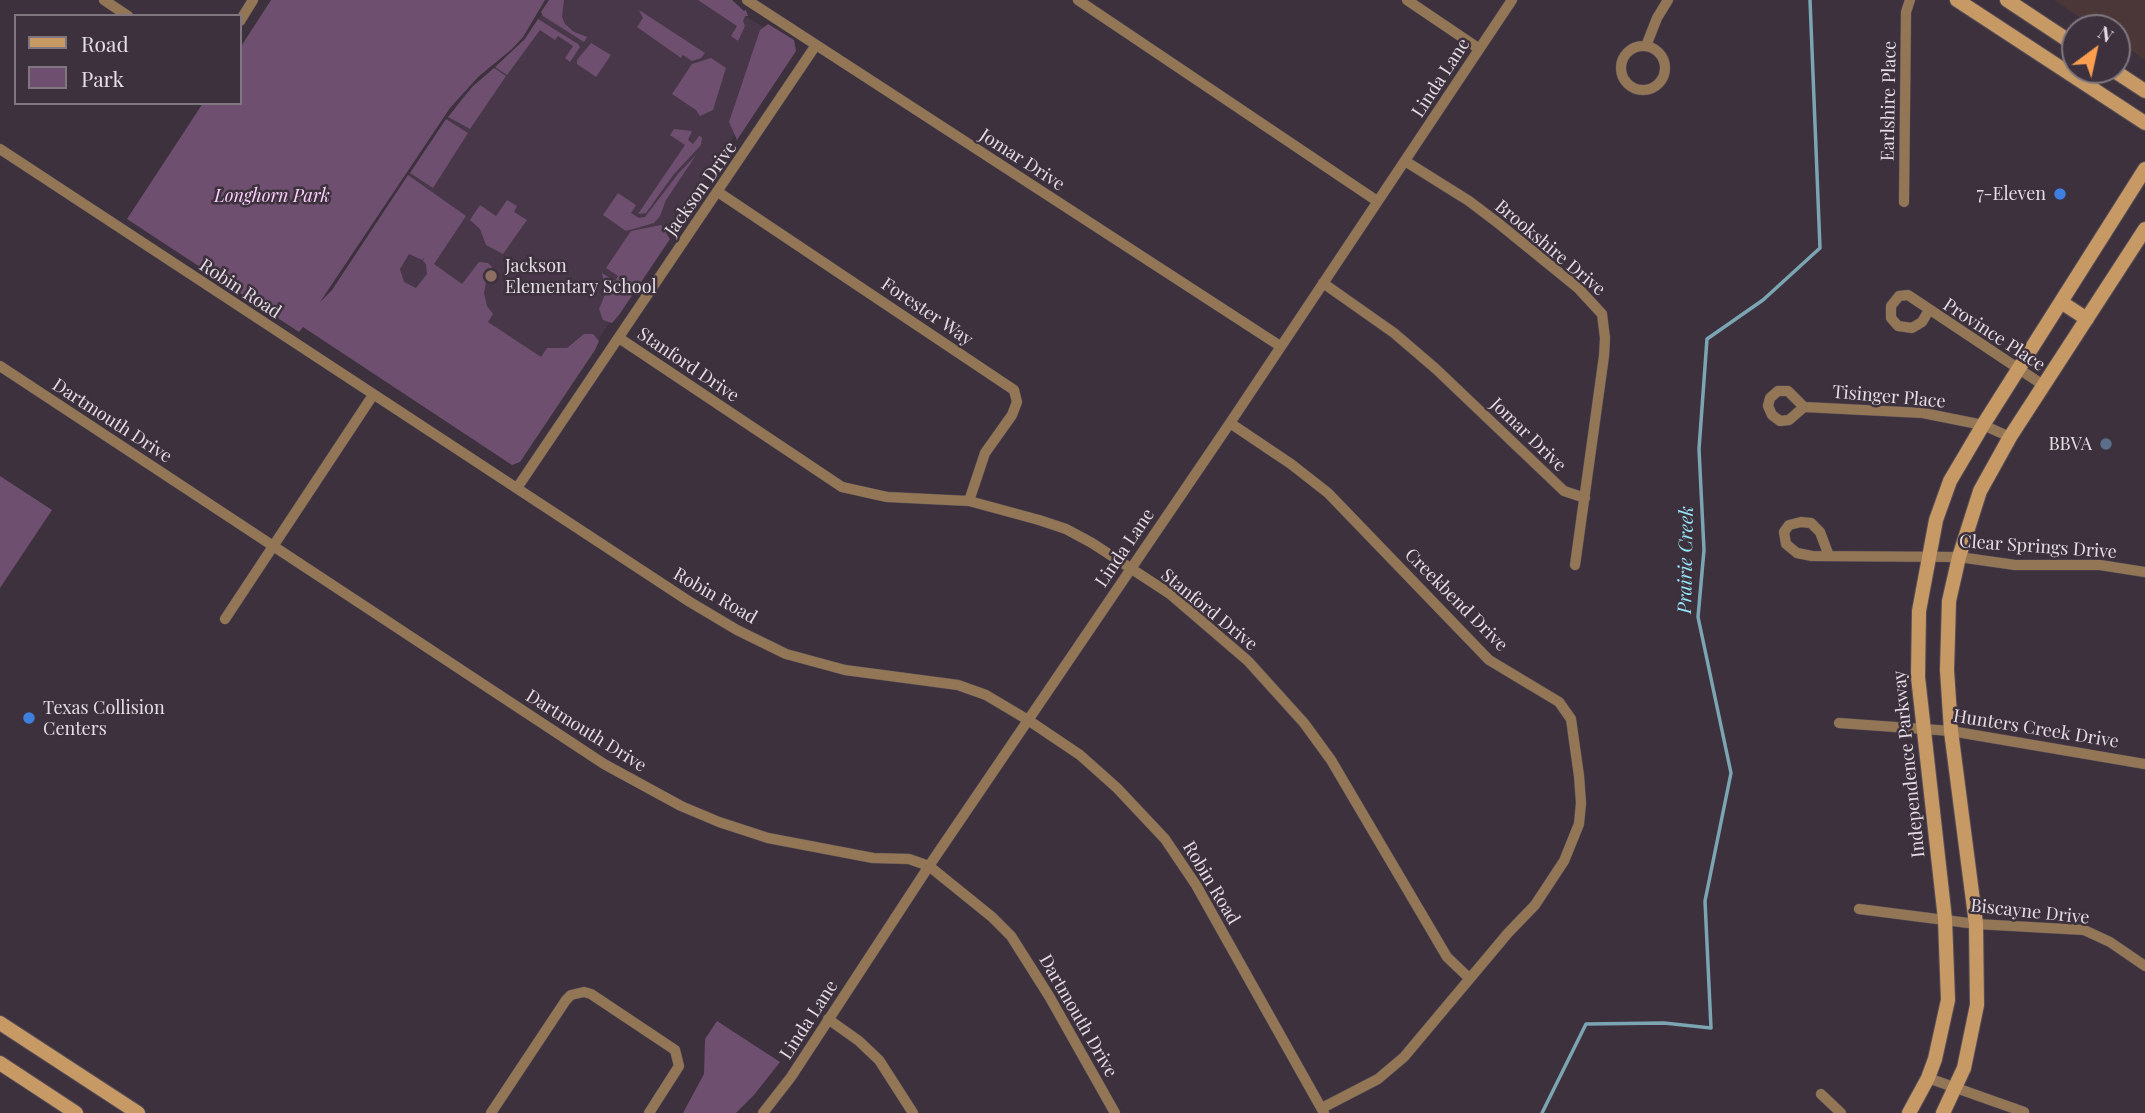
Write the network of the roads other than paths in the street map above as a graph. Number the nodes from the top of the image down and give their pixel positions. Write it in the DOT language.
graph roads {
  1 [pos="104,0"];
  2 [pos="253,0"];
  3 [pos="747,0"];
  4 [pos="1078,0"];
  5 [pos="1407,0"];
  6 [pos="1511,0"];
  7 [pos="1668,0"];
  8 [pos="1910,0"];
  9 [pos="1957,0"];
  10 [pos="2007,0"];
  11 [pos="125,14"];
  12 [pos="242,18"];
  13 [pos="2061,36"];
  14 [pos="816,46"];
  15 [pos="1646,46"];
  16 [pos="1478,48"];
  17 [pos="2145,123"];
  18 [pos="0,149"];
  19 [pos="1405,161"];
  20 [pos="2145,169"];
  21 [pos="718,192"];
  22 [pos="1377,201"];
  23 [pos="1903,202"];
  24 [pos="2145,229"];
  25 [pos="1323,283"];
  26 [pos="2061,302"];
  27 [pos="1928,310"];
  28 [pos="2087,319"];
  29 [pos="618,338"];
  30 [pos="1280,346"];
  31 [pos="0,366"];
  32 [pos="2019,368"];
  33 [pos="2043,385"];
  34 [pos="373,395"];
  35 [pos="1804,407"];
  36 [pos="1230,423"];
  37 [pos="1983,425"];
  38 [pos="2010,437"];
  39 [pos="517,488"];
  40 [pos="1585,498"];
  41 [pos="969,501"];
  42 [pos="272,546"];
  43 [pos="1829,556"];
  44 [pos="1928,556"];
  45 [pos="1959,557"];
  46 [pos="1575,565"];
  47 [pos="1130,568"];
  48 [pos="2145,572"];
  49 [pos="225,619"];
  50 [pos="1028,720"];
  51 [pos="1839,723"];
  52 [pos="1922,729"];
  53 [pos="1951,731"];
  54 [pos="2145,764"];
  55 [pos="929,866"];
  56 [pos="1859,909"];
  57 [pos="1945,919"];
  58 [pos="1976,923"];
  59 [pos="2145,966"];
  60 [pos="1469,978"];
  61 [pos="828,1018"];
  62 [pos="0,1023"];
  63 [pos="0,1063"];
  64 [pos="1928,1078"];
  65 [pos="1955,1088"];
  66 [pos="1821,1094"];
  67 [pos="1323,1111"];
  68 [pos="2024,1112"];
  69 [pos="76,1113"];
  70 [pos="138,1113"];
  71 [pos="491,1113"];
  72 [pos="649,1113"];
  73 [pos="763,1113"];
  74 [pos="913,1113"];
  75 [pos="1115,1113"];
  76 [pos="1841,1113"];
  77 [pos="1909,1113"];
  78 [pos="1942,1113"];
  1 -- 11 [label="street"];
  2 -- 12 [label="street"];
  3 -- 14 [label="street, Jomar Drive"];
  4 -- 22 [label="street"];
  5 -- 16 [label="street"];
  6 -- 16 [label="street, Linda Lane"];
  7 -- 15 [label="street"];
  8 -- 23 [label="street, Earlshire Place"];
  9 -- 17 [label="main road"];
  10 -- 13 [label="main road"];
  14 -- 21 [label="street, Jackson Drive"];
  14 -- 30 [label="street, Jomar Drive"];
  15 -- 15 [label="street"];
  16 -- 19 [label="street, Linda Lane"];
  18 -- 34 [label="street, Robin Road"];
  19 -- 22 [label="street, Linda Lane"];
  19 -- 40 [label="street, Brookshire Drive"];
  20 -- 26 [label="main road, Independence Parkway"];
  21 -- 29 [label="street, Jackson Drive"];
  21 -- 41 [label="street, Forester Way"];
  22 -- 25 [label="street, Linda Lane"];
  24 -- 28 [label="main road"];
  25 -- 30 [label="street, Linda Lane"];
  25 -- 40 [label="street, Jomar Drive"];
  26 -- 28 [label="main road"];
  26 -- 32 [label="main road, Independence Parkway"];
  27 -- 32 [label="street, Province Place"];
  28 -- 33 [label="main road"];
  29 -- 39 [label="street, Jackson Drive"];
  29 -- 41 [label="street, Stanford Drive"];
  30 -- 36 [label="street, Linda Lane"];
  31 -- 42 [label="street, Dartmouth Drive"];
  32 -- 33 [label="street, Province Place"];
  32 -- 37 [label="main road, Independence Parkway"];
  33 -- 38 [label="main road"];
  34 -- 39 [label="street, Robin Road"];
  34 -- 42 [label="street"];
  35 -- 37 [label="street, Tisinger Place"];
  36 -- 47 [label="street, Linda Lane"];
  36 -- 60 [label="street, Creekbend Drive"];
  37 -- 38 [label="street, Tisinger Place"];
  37 -- 44 [label="main road, Independence Parkway"];
  38 -- 45 [label="main road"];
  39 -- 50 [label="street, Robin Road"];
  40 -- 46 [label="street, Brookshire Drive"];
  41 -- 47 [label="street, Stanford Drive"];
  42 -- 49 [label="street"];
  42 -- 55 [label="street, Dartmouth Drive"];
  43 -- 43 [label="street, Clear Springs Drive"];
  43 -- 44 [label="street, Clear Springs Drive"];
  44 -- 45 [label="street, Clear Springs Drive"];
  44 -- 52 [label="main road, Independence Parkway"];
  45 -- 48 [label="street, Clear Springs Drive"];
  45 -- 53 [label="main road"];
  47 -- 50 [label="street, Linda Lane"];
  47 -- 60 [label="street, Stanford Drive"];
  50 -- 55 [label="street, Linda Lane"];
  50 -- 67 [label="street, Robin Road"];
  51 -- 52 [label="street, Hunters Creek Drive"];
  52 -- 53 [label="street, Hunters Creek Drive"];
  52 -- 57 [label="main road, Independence Parkway"];
  53 -- 54 [label="street, Hunters Creek Drive"];
  53 -- 58 [label="main road"];
  55 -- 61 [label="street, Linda Lane"];
  55 -- 75 [label="street, Dartmouth Drive"];
  56 -- 57 [label="street, Biscayne Drive"];
  57 -- 58 [label="street, Biscayne Drive"];
  57 -- 64 [label="main road, Independence Parkway"];
  58 -- 59 [label="street, Biscayne Drive"];
  58 -- 65 [label="main road"];
  60 -- 67 [label="street, Creekbend Drive"];
  61 -- 73 [label="street, Linda Lane"];
  61 -- 74 [label="street"];
  62 -- 70 [label="main road"];
  63 -- 69 [label="main road"];
  64 -- 65 [label="street"];
  64 -- 77 [label="main road, Independence Parkway"];
  65 -- 68 [label="street"];
  65 -- 78 [label="main road"];
  66 -- 76 [label="street"];
  71 -- 72 [label="street"];
}
